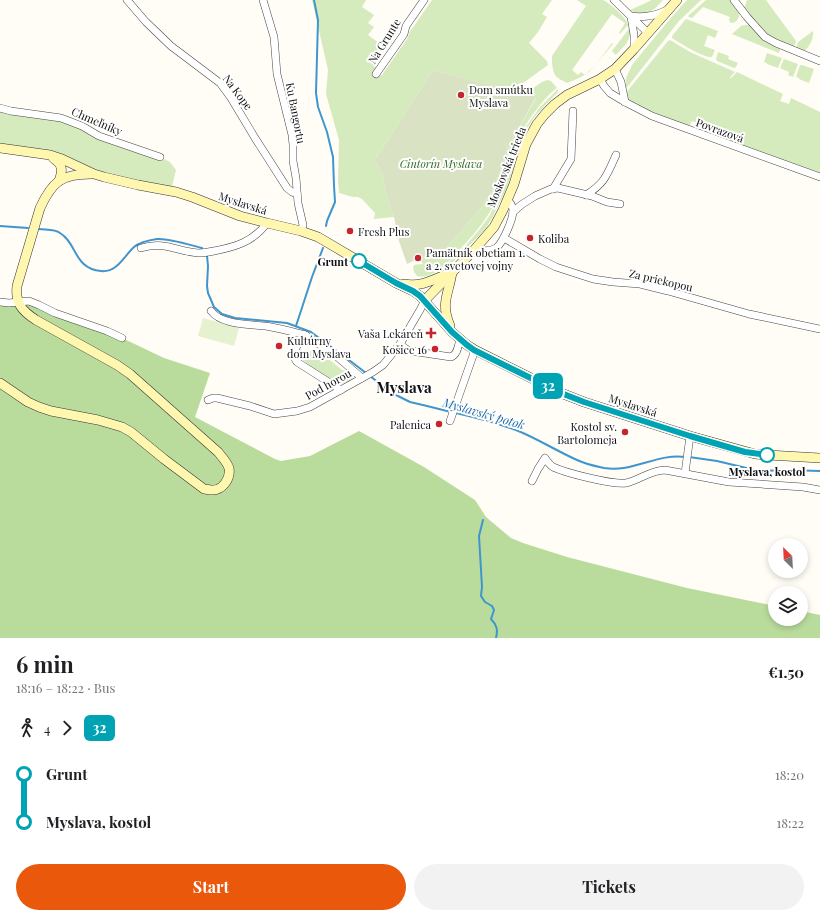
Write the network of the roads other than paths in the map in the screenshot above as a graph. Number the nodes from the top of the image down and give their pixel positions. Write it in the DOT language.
graph roads {
  1 [pos="127,0"];
  2 [pos="263,0"];
  3 [pos="424,0"];
  4 [pos="614,0"];
  5 [pos="677,0"];
  6 [pos="734,0"];
  7 [pos="669,9"];
  8 [pos="631,16"];
  9 [pos="648,33"];
  10 [pos="634,49"];
  11 [pos="820,61"];
  12 [pos="615,69"];
  13 [pos="376,74"];
  14 [pos="600,79"];
  15 [pos="625,102"];
  16 [pos="0,108"];
  17 [pos="573,111"];
  18 [pos="0,148"];
  19 [pos="50,155"];
  20 [pos="616,155"];
  21 [pos="160,157"];
  22 [pos="94,174"];
  23 [pos="820,177"];
  24 [pos="59,181"];
  25 [pos="553,189"];
  26 [pos="297,194"];
  27 [pos="586,195"];
  28 [pos="508,200"];
  29 [pos="620,204"];
  30 [pos="513,212"];
  31 [pos="266,223"];
  32 [pos="301,231"];
  33 [pos="504,238"];
  34 [pos="141,248"];
  35 [pos="475,249"];
  36 [pos="452,272"];
  37 [pos="396,283"];
  38 [pos="424,300"];
  39 [pos="0,302"];
  40 [pos="18,303"];
  41 [pos="211,311"];
  42 [pos="820,329"];
  43 [pos="452,332"];
  44 [pos="305,335"];
  45 [pos="122,338"];
  46 [pos="460,339"];
  47 [pos="400,344"];
  48 [pos="474,350"];
  49 [pos="364,377"];
  50 [pos="0,383"];
  51 [pos="341,390"];
  52 [pos="208,400"];
  53 [pos="450,421"];
  54 [pos="690,436"];
  55 [pos="820,458"];
  56 [pos="685,473"];
  57 [pos="532,481"];
  58 [pos="820,490"];
  1 -- 26 [label="street, Na Kope"];
  2 -- 26 [label="street, Ku Bangortu"];
  3 -- 13 [label="street, Na Grunte"];
  4 -- 8 [label="street"];
  5 -- 7 [label="street, Moskovská trieda"];
  6 -- 11 [label="street"];
  7 -- 8 [label="street"];
  7 -- 9 [label="street, Moskovská trieda"];
  8 -- 9 [label="street"];
  8 -- 10 [label="street"];
  9 -- 10 [label="street, Moskovská trieda"];
  10 -- 12 [label="street, Moskovská trieda"];
  12 -- 14 [label="street, Moskovská trieda"];
  12 -- 15 [label="street"];
  14 -- 15 [label="street, Povrazová"];
  14 -- 28 [label="street, Moskovská trieda"];
  15 -- 23 [label="street, Povrazová"];
  16 -- 21 [label="street, Chmeľníky"];
  17 -- 25 [label="street"];
  18 -- 19 [label="street, Myslavská"];
  19 -- 22 [label="street, Myslavská"];
  19 -- 24 [label="street"];
  20 -- 27 [label="street"];
  22 -- 24 [label="street"];
  22 -- 31 [label="street, Myslavská"];
  24 -- 40 [label="street"];
  25 -- 27 [label="street"];
  25 -- 30 [label="street"];
  26 -- 32 [label="street, Ku Bangortu"];
  27 -- 29 [label="street"];
  28 -- 30 [label="street"];
  28 -- 35 [label="street, Moskovská trieda"];
  30 -- 33 [label="street"];
  31 -- 32 [label="street, Myslavská"];
  31 -- 34 [label="street"];
  32 -- 37 [label="street, Myslavská"];
  33 -- 35 [label="street"];
  33 -- 42 [label="street, Za priekopou"];
  35 -- 36 [label="street, Moskovská trieda"];
  36 -- 37 [label="street, Moskovská trieda"];
  36 -- 38 [label="street, Moskovská trieda"];
  36 -- 43 [label="street, Myslavská"];
  37 -- 38 [label="street, Myslavská"];
  38 -- 43 [label="street, Myslavská"];
  38 -- 47 [label="street, Pod horou"];
  39 -- 40 [label="street"];
  40 -- 45 [label="street"];
  40 -- 50 [label="street"];
  41 -- 44 [label="street"];
  43 -- 46 [label="street, Myslavská"];
  44 -- 49 [label="street"];
  44 -- 51 [label="street"];
  46 -- 47 [label="street"];
  46 -- 48 [label="street, Myslavská"];
  47 -- 49 [label="street, Pod horou"];
  48 -- 53 [label="street"];
  48 -- 54 [label="street, Myslavská"];
  49 -- 51 [label="street, Pod horou"];
  51 -- 52 [label="street, Pod horou"];
  54 -- 55 [label="street, Myslavská"];
  54 -- 56 [label="street"];
  56 -- 57 [label="street"];
  56 -- 58 [label="street"];
}
